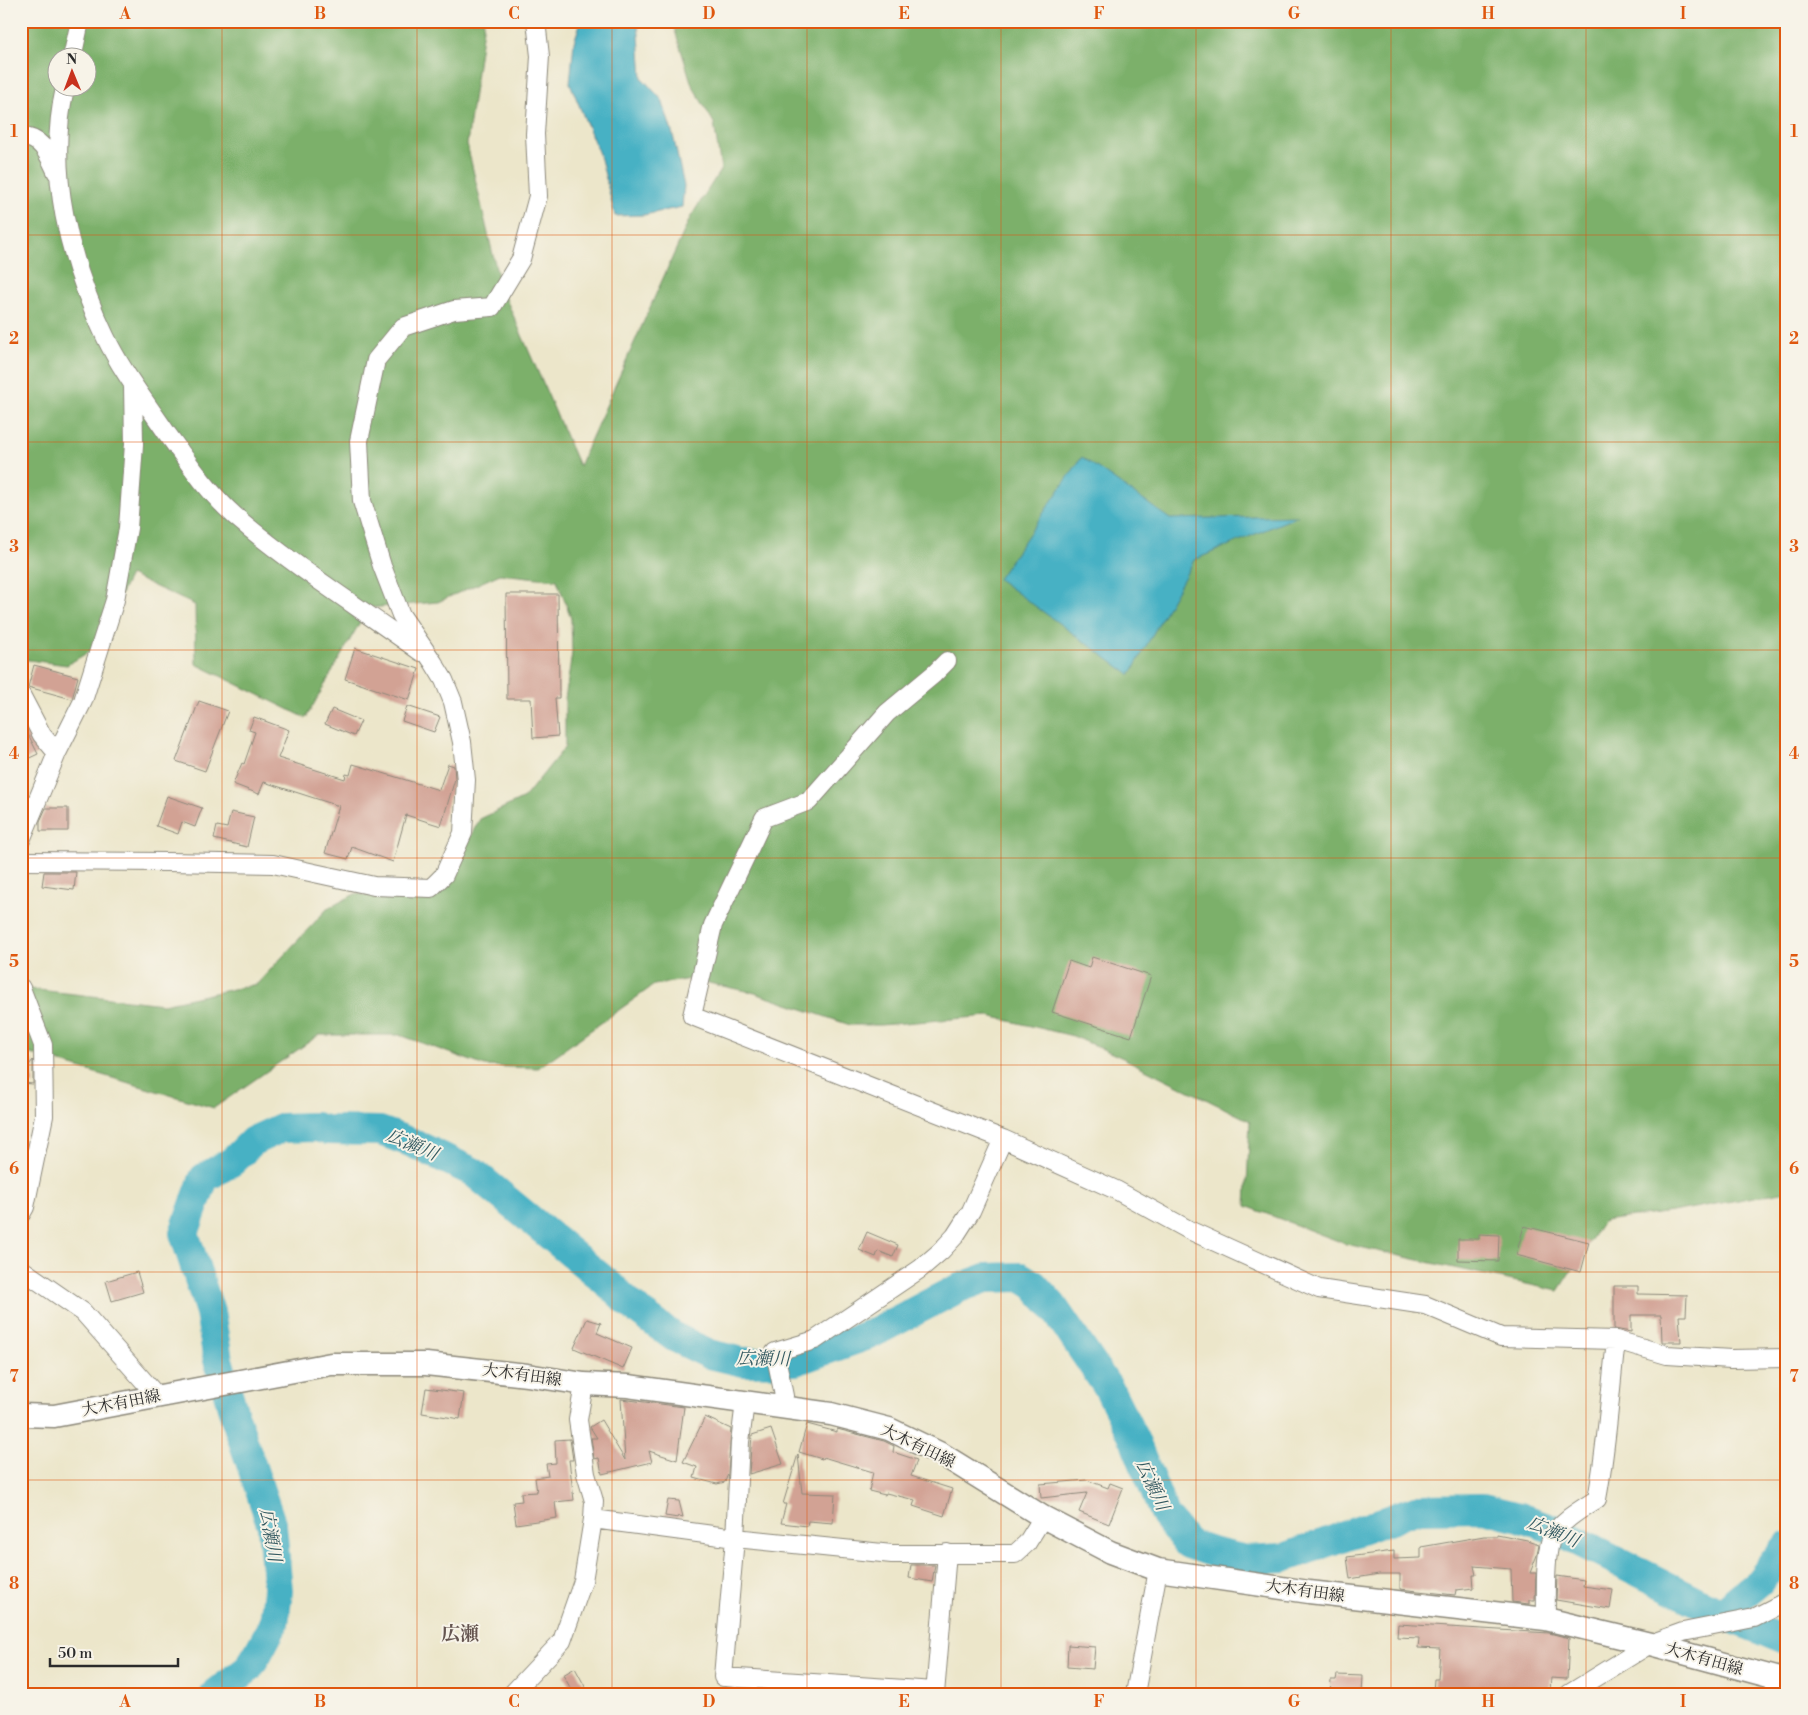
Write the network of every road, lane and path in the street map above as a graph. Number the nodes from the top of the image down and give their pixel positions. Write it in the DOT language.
graph roads {
  1 [pos="80,21"];
  2 [pos="536,21"];
  3 [pos="74,48"];
  4 [pos="62,98"];
  5 [pos="21,137"];
  6 [pos="58,176"];
  7 [pos="133,385"];
  8 [pos="433,662"];
  9 [pos="947,662"];
  10 [pos="21,695"];
  11 [pos="57,754"];
  12 [pos="21,840"];
  13 [pos="21,861"];
  14 [pos="21,988"];
  15 [pos="1003,1139"];
  16 [pos="21,1214"];
  17 [pos="21,1268"];
  18 [pos="1616,1340"];
  19 [pos="1787,1358"];
  20 [pos="584,1384"];
  21 [pos="156,1396"];
  22 [pos="781,1401"];
  23 [pos="745,1402"];
  24 [pos="21,1415"];
  25 [pos="1043,1517"];
  26 [pos="593,1519"];
  27 [pos="735,1538"];
  28 [pos="947,1553"];
  29 [pos="1158,1570"];
  30 [pos="1787,1601"];
  31 [pos="1546,1619"];
  32 [pos="1650,1644"];
  33 [pos="1787,1681"];
  34 [pos="935,1692"];
  35 [pos="512,1694"];
  36 [pos="1135,1694"];
  37 [pos="1569,1694"];
  1 -- 3 [label="street"];
  2 -- 8 [label="street"];
  4 -- 6 [label="street"];
  5 -- 6 [label="street"];
  6 -- 7 [label="street"];
  7 -- 8 [label="street"];
  7 -- 11 [label="street"];
  8 -- 13 [label="street"];
  9 -- 15 [label="street"];
  10 -- 11 [label="street"];
  11 -- 12 [label="street"];
  14 -- 16 [label="street"];
  15 -- 18 [label="street"];
  15 -- 22 [label="street"];
  17 -- 21 [label="street"];
  18 -- 19 [label="street"];
  18 -- 31 [label="street"];
  20 -- 21 [label="main road, 大木有田線"];
  20 -- 23 [label="main road, 大木有田線"];
  20 -- 26 [label="street"];
  21 -- 24 [label="main road, 大木有田線"];
  22 -- 23 [label="main road, 大木有田線"];
  22 -- 25 [label="main road, 大木有田線"];
  23 -- 27 [label="street"];
  25 -- 28 [label="street"];
  25 -- 29 [label="main road, 大木有田線"];
  26 -- 27 [label="street"];
  26 -- 35 [label="street"];
  27 -- 28 [label="street"];
  27 -- 34 [label="street"];
  28 -- 34 [label="street"];
  29 -- 31 [label="main road, 大木有田線"];
  29 -- 36 [label="street"];
  30 -- 32 [label="street"];
  31 -- 32 [label="main road, 大木有田線"];
  32 -- 33 [label="main road, 大木有田線"];
  32 -- 37 [label="street"];
}
